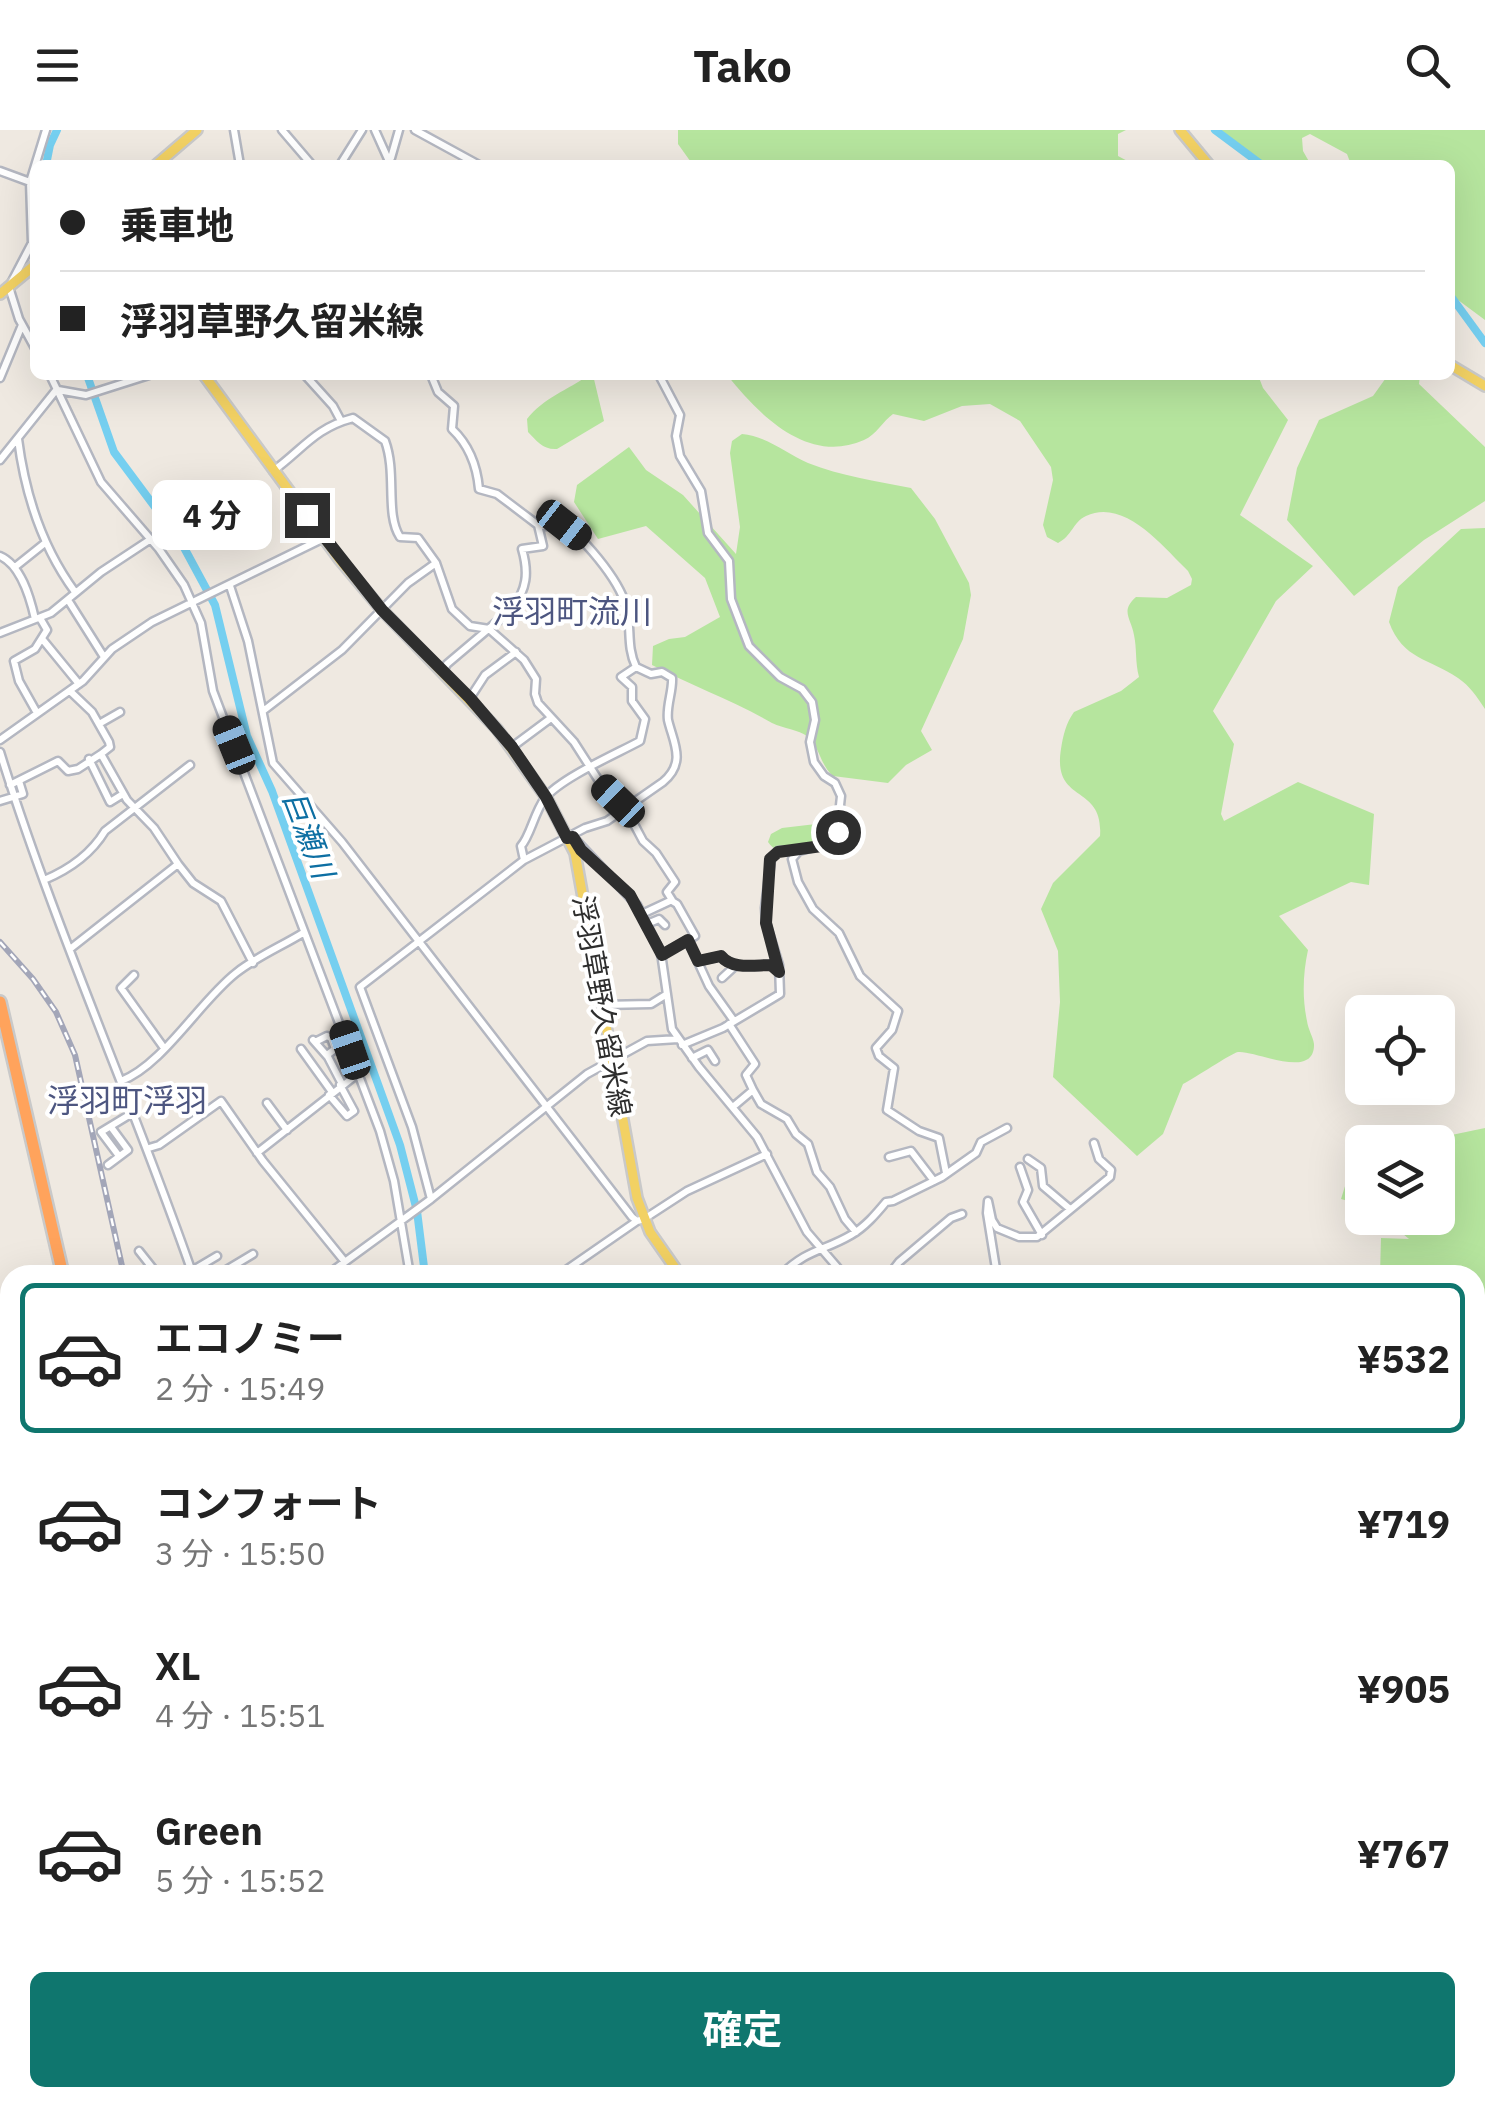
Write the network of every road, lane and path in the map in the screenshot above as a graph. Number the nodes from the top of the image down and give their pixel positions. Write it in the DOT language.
graph roads {
  1 [pos="46,130"];
  2 [pos="197,130"];
  3 [pos="234,130"];
  4 [pos="282,130"];
  5 [pos="362,130"];
  6 [pos="375,130"];
  7 [pos="399,130"];
  8 [pos="415,130"];
  9 [pos="1180,130"];
  10 [pos="37,160"];
  11 [pos="162,160"];
  12 [pos="239,160"];
  13 [pos="308,160"];
  14 [pos="343,160"];
  15 [pos="470,160"];
  16 [pos="1205,160"];
  17 [pos="1,175"];
  18 [pos="30,182"];
  19 [pos="30,245"];
  20 [pos="30,269"];
  21 [pos="4,290"];
  22 [pos="22,325"];
  23 [pos="30,339"];
  24 [pos="1455,368"];
  25 [pos="0,378"];
  26 [pos="52,380"];
  27 [pos="135,380"];
  28 [pos="208,380"];
  29 [pos="310,380"];
  30 [pos="433,380"];
  31 [pos="661,380"];
  32 [pos="1485,386"];
  33 [pos="57,390"];
  34 [pos="341,421"];
  35 [pos="18,439"];
  36 [pos="1,457"];
  37 [pos="273,471"];
  38 [pos="538,525"];
  39 [pos="324,538"];
  40 [pos="151,539"];
  41 [pos="45,543"];
  42 [pos="0,556"];
  43 [pos="436,563"];
  44 [pos="14,567"];
  45 [pos="230,586"];
  46 [pos="75,592"];
  47 [pos="68,600"];
  48 [pos="191,604"];
  49 [pos="382,610"];
  50 [pos="37,619"];
  51 [pos="489,629"];
  52 [pos="0,634"];
  53 [pos="42,640"];
  54 [pos="516,652"];
  55 [pos="104,657"];
  56 [pos="636,667"];
  57 [pos="444,671"];
  58 [pos="79,684"];
  59 [pos="70,691"];
  60 [pos="470,698"];
  61 [pos="264,710"];
  62 [pos="120,712"];
  63 [pos="37,714"];
  64 [pos="552,718"];
  65 [pos="99,724"];
  66 [pos="0,740"];
  67 [pos="512,747"];
  68 [pos="0,752"];
  69 [pos="100,754"];
  70 [pos="89,759"];
  71 [pos="190,765"];
  72 [pos="589,769"];
  73 [pos="14,783"];
  74 [pos="123,794"];
  75 [pos="14,796"];
  76 [pos="546,797"];
  77 [pos="0,800"];
  78 [pos="134,808"];
  79 [pos="626,808"];
  80 [pos="567,838"];
  81 [pos="800,851"];
  82 [pos="524,860"];
  83 [pos="178,864"];
  84 [pos="44,880"];
  85 [pos="672,901"];
  86 [pos="642,914"];
  87 [pos="647,924"];
  88 [pos="665,925"];
  89 [pos="303,932"];
  90 [pos="688,940"];
  91 [pos="420,942"];
  92 [pos="70,949"];
  93 [pos="662,955"];
  94 [pos="698,961"];
  95 [pos="254,963"];
  96 [pos="736,965"];
  97 [pos="779,972"];
  98 [pos="134,975"];
  99 [pos="722,978"];
  100 [pos="667,994"];
  101 [pos="0,1002"];
  102 [pos="603,1005"];
  103 [pos="731,1022"];
  104 [pos="680,1042"];
  105 [pos="164,1048"];
  106 [pos="302,1049"];
  107 [pos="327,1054"];
  108 [pos="692,1058"];
  109 [pos="612,1060"];
  110 [pos="354,1061"];
  111 [pos="715,1061"];
  112 [pos="355,1076"];
  113 [pos="122,1081"];
  114 [pos="341,1085"];
  115 [pos="364,1089"];
  116 [pos="754,1090"];
  117 [pos="330,1093"];
  118 [pos="267,1104"];
  119 [pos="547,1105"];
  120 [pos="734,1106"];
  121 [pos="134,1112"];
  122 [pos="1007,1128"];
  123 [pos="288,1130"];
  124 [pos="1094,1143"];
  125 [pos="150,1148"];
  126 [pos="257,1152"];
  127 [pos="767,1154"];
  128 [pos="889,1157"];
  129 [pos="1028,1159"];
  130 [pos="108,1165"];
  131 [pos="1020,1167"];
  132 [pos="946,1173"];
  133 [pos="934,1182"];
  134 [pos="431,1200"];
  135 [pos="1070,1209"];
  136 [pos="962,1214"];
  137 [pos="402,1220"];
  138 [pos="640,1220"];
  139 [pos="856,1232"];
  140 [pos="1042,1235"];
  141 [pos="818,1248"];
  142 [pos="140,1250"];
  143 [pos="252,1254"];
  144 [pos="217,1256"];
  145 [pos="345,1262"];
  146 [pos="61,1265"];
  147 [pos="151,1265"];
  148 [pos="187,1265"];
  149 [pos="204,1265"];
  150 [pos="234,1265"];
  151 [pos="341,1265"];
  152 [pos="409,1265"];
  153 [pos="574,1265"];
  154 [pos="673,1265"];
  155 [pos="795,1265"];
  156 [pos="836,1265"];
  157 [pos="897,1265"];
  158 [pos="995,1265"];
  1 -- 10 [label="street"];
  2 -- 11 [label="main road"];
  3 -- 12 [label="street"];
  4 -- 13 [label="street"];
  5 -- 14 [label="street"];
  6 -- 7 [label="street"];
  8 -- 15 [label="street"];
  9 -- 16 [label="main road"];
  17 -- 18 [label="street"];
  19 -- 21 [label="street"];
  20 -- 21 [label="main road"];
  21 -- 22 [label="street"];
  22 -- 23 [label="street"];
  22 -- 25 [label="street"];
  24 -- 32 [label="main road"];
  26 -- 33 [label="street"];
  27 -- 33 [label="street"];
  28 -- 37 [label="main road, 浮羽草野久留米線"];
  29 -- 34 [label="street"];
  30 -- 38 [label="street"];
  31 -- 81 [label="street"];
  33 -- 35 [label="street"];
  33 -- 40 [label="street"];
  34 -- 37 [label="street"];
  34 -- 43 [label="street"];
  35 -- 36 [label="street"];
  35 -- 41 [label="street"];
  37 -- 39 [label="main road, 浮羽草野久留米線"];
  38 -- 51 [label="street"];
  38 -- 56 [label="street"];
  39 -- 45 [label="street"];
  39 -- 49 [label="main road, 浮羽草野久留米線"];
  40 -- 46 [label="street"];
  40 -- 48 [label="street"];
  41 -- 44 [label="street"];
  41 -- 46 [label="street"];
  42 -- 44 [label="street"];
  43 -- 49 [label="street"];
  43 -- 51 [label="street"];
  44 -- 50 [label="street"];
  45 -- 48 [label="street"];
  45 -- 61 [label="street"];
  46 -- 47 [label="street"];
  47 -- 50 [label="street"];
  47 -- 55 [label="street"];
  48 -- 55 [label="street"];
  48 -- 89 [label="street"];
  49 -- 57 [label="main road, 浮羽草野久留米線"];
  49 -- 61 [label="street"];
  50 -- 52 [label="street"];
  50 -- 53 [label="street"];
  51 -- 54 [label="street"];
  51 -- 57 [label="street"];
  53 -- 58 [label="street"];
  53 -- 63 [label="street"];
  54 -- 60 [label="street"];
  54 -- 64 [label="street"];
  55 -- 58 [label="street"];
  56 -- 72 [label="street"];
  56 -- 79 [label="street"];
  57 -- 60 [label="main road, 浮羽草野久留米線"];
  58 -- 59 [label="street"];
  59 -- 63 [label="street"];
  59 -- 65 [label="street"];
  60 -- 67 [label="main road, 浮羽草野久留米線"];
  61 -- 91 [label="street"];
  62 -- 65 [label="street"];
  63 -- 66 [label="street"];
  64 -- 67 [label="street"];
  64 -- 72 [label="street"];
  65 -- 69 [label="street"];
  67 -- 76 [label="main road, 浮羽草野久留米線"];
  68 -- 73 [label="street"];
  69 -- 70 [label="street"];
  69 -- 74 [label="street"];
  70 -- 73 [label="street"];
  70 -- 74 [label="street"];
  71 -- 78 [label="street"];
  72 -- 76 [label="street"];
  72 -- 79 [label="street"];
  73 -- 75 [label="street"];
  74 -- 78 [label="street"];
  75 -- 77 [label="street"];
  75 -- 84 [label="street"];
  76 -- 80 [label="main road, 浮羽草野久留米線"];
  76 -- 82 [label="street"];
  78 -- 83 [label="street"];
  78 -- 84 [label="street"];
  79 -- 80 [label="street"];
  79 -- 85 [label="street"];
  80 -- 82 [label="street"];
  80 -- 86 [label="street"];
  80 -- 102 [label="main road, 浮羽草野久留米線"];
  81 -- 97 [label="street"];
  81 -- 132 [label="street"];
  82 -- 91 [label="street"];
  83 -- 92 [label="street"];
  83 -- 95 [label="street"];
  84 -- 92 [label="street"];
  85 -- 86 [label="street"];
  85 -- 90 [label="street"];
  86 -- 87 [label="street"];
  87 -- 88 [label="street"];
  87 -- 93 [label="street"];
  89 -- 95 [label="street"];
  89 -- 110 [label="street"];
  90 -- 93 [label="street"];
  90 -- 94 [label="street"];
  91 -- 119 [label="street"];
  91 -- 134 [label="street"];
  92 -- 113 [label="street"];
  93 -- 100 [label="street"];
  94 -- 96 [label="street"];
  94 -- 103 [label="street"];
  95 -- 105 [label="street"];
  96 -- 97 [label="street"];
  96 -- 99 [label="street"];
  97 -- 103 [label="street"];
  98 -- 105 [label="street"];
  100 -- 102 [label="street"];
  100 -- 104 [label="street"];
  101 -- 146 [label="highway"];
  102 -- 109 [label="main road, 浮羽草野久留米線"];
  103 -- 104 [label="street"];
  103 -- 116 [label="street"];
  104 -- 108 [label="street"];
  104 -- 109 [label="street"];
  105 -- 113 [label="street"];
  106 -- 117 [label="street"];
  107 -- 107 [label="street"];
  107 -- 114 [label="street"];
  108 -- 111 [label="street"];
  108 -- 120 [label="street"];
  109 -- 119 [label="street"];
  109 -- 138 [label="main road, 浮羽草野久留米線"];
  110 -- 112 [label="street"];
  110 -- 115 [label="street"];
  112 -- 114 [label="street"];
  112 -- 115 [label="street"];
  113 -- 121 [label="street"];
  114 -- 117 [label="street"];
  114 -- 117 [label="street"];
  115 -- 137 [label="street"];
  116 -- 120 [label="street"];
  116 -- 139 [label="street"];
  117 -- 123 [label="street"];
  118 -- 123 [label="street"];
  119 -- 134 [label="street"];
  119 -- 138 [label="street"];
  120 -- 127 [label="street"];
  121 -- 125 [label="street"];
  121 -- 130 [label="street"];
  122 -- 132 [label="street"];
  123 -- 126 [label="street"];
  124 -- 135 [label="street"];
  125 -- 126 [label="street"];
  125 -- 148 [label="street"];
  126 -- 145 [label="street"];
  127 -- 138 [label="street"];
  127 -- 141 [label="street"];
  128 -- 133 [label="street"];
  129 -- 135 [label="street"];
  131 -- 140 [label="street"];
  132 -- 133 [label="street"];
  133 -- 139 [label="street"];
  134 -- 137 [label="street"];
  135 -- 140 [label="street"];
  136 -- 157 [label="street"];
  137 -- 145 [label="street"];
  137 -- 152 [label="street"];
  138 -- 153 [label="street"];
  138 -- 154 [label="main road, 浮羽草野久留米線"];
  139 -- 141 [label="street"];
  140 -- 158 [label="street"];
  141 -- 155 [label="street"];
  141 -- 156 [label="street"];
  142 -- 147 [label="street"];
  143 -- 150 [label="street"];
  144 -- 149 [label="street"];
  145 -- 151 [label="street"];
}
